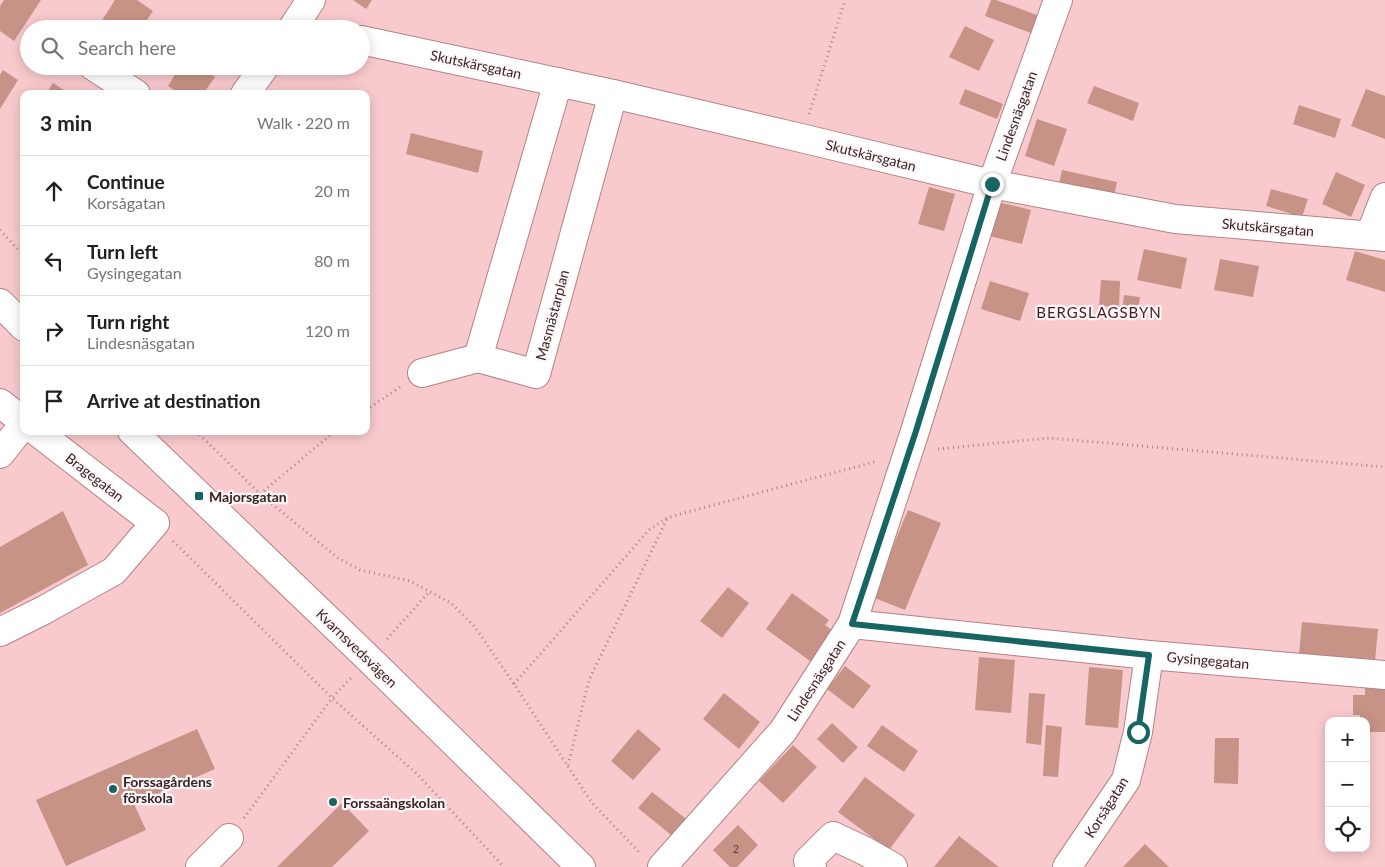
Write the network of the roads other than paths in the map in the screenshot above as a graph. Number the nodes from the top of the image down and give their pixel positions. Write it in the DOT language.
graph roads {
  1 [pos="311,0"];
  2 [pos="1058,0"];
  3 [pos="301,20"];
  4 [pos="370,42"];
  5 [pos="107,75"];
  6 [pos="259,75"];
  7 [pos="558,82"];
  8 [pos="130,90"];
  9 [pos="248,90"];
  10 [pos="613,94"];
  11 [pos="992,184"];
  12 [pos="1385,197"];
  13 [pos="1378,236"];
  14 [pos="0,304"];
  15 [pos="20,323"];
  16 [pos="478,358"];
  17 [pos="422,373"];
  18 [pos="0,403"];
  19 [pos="20,420"];
  20 [pos="20,428"];
  21 [pos="41,435"];
  22 [pos="136,435"];
  23 [pos="0,454"];
  24 [pos="852,624"];
  25 [pos="0,632"];
  26 [pos="1149,655"];
  27 [pos="1385,675"];
  28 [pos="228,838"];
  29 [pos="652,861"];
  30 [pos="1070,866"];
  31 [pos="200,867"];
  32 [pos="581,867"];
  33 [pos="812,867"];
  34 [pos="892,867"];
  1 -- 3 [label="street"];
  2 -- 11 [label="street, Lindesnäsgatan"];
  4 -- 7 [label="street, Skutskärsgatan"];
  5 -- 8 [label="street"];
  6 -- 9 [label="street"];
  7 -- 10 [label="street, Skutskärsgatan"];
  7 -- 16 [label="street"];
  10 -- 11 [label="street, Skutskärsgatan"];
  10 -- 16 [label="street, Masmästarplan"];
  11 -- 13 [label="street, Skutskärsgatan"];
  11 -- 24 [label="street, Lindesnäsgatan"];
  12 -- 13 [label="street"];
  14 -- 15 [label="street"];
  16 -- 17 [label="street"];
  18 -- 19 [label="street"];
  20 -- 23 [label="street"];
  21 -- 25 [label="street, Bragegatan"];
  22 -- 32 [label="street, Kvarnsvedsvägen"];
  24 -- 26 [label="street, Gysingegatan"];
  24 -- 29 [label="street, Lindesnäsgatan"];
  26 -- 27 [label="street, Gysingegatan"];
  26 -- 30 [label="street, Korsågatan"];
  28 -- 31 [label="street"];
  33 -- 34 [label="street"];
}
